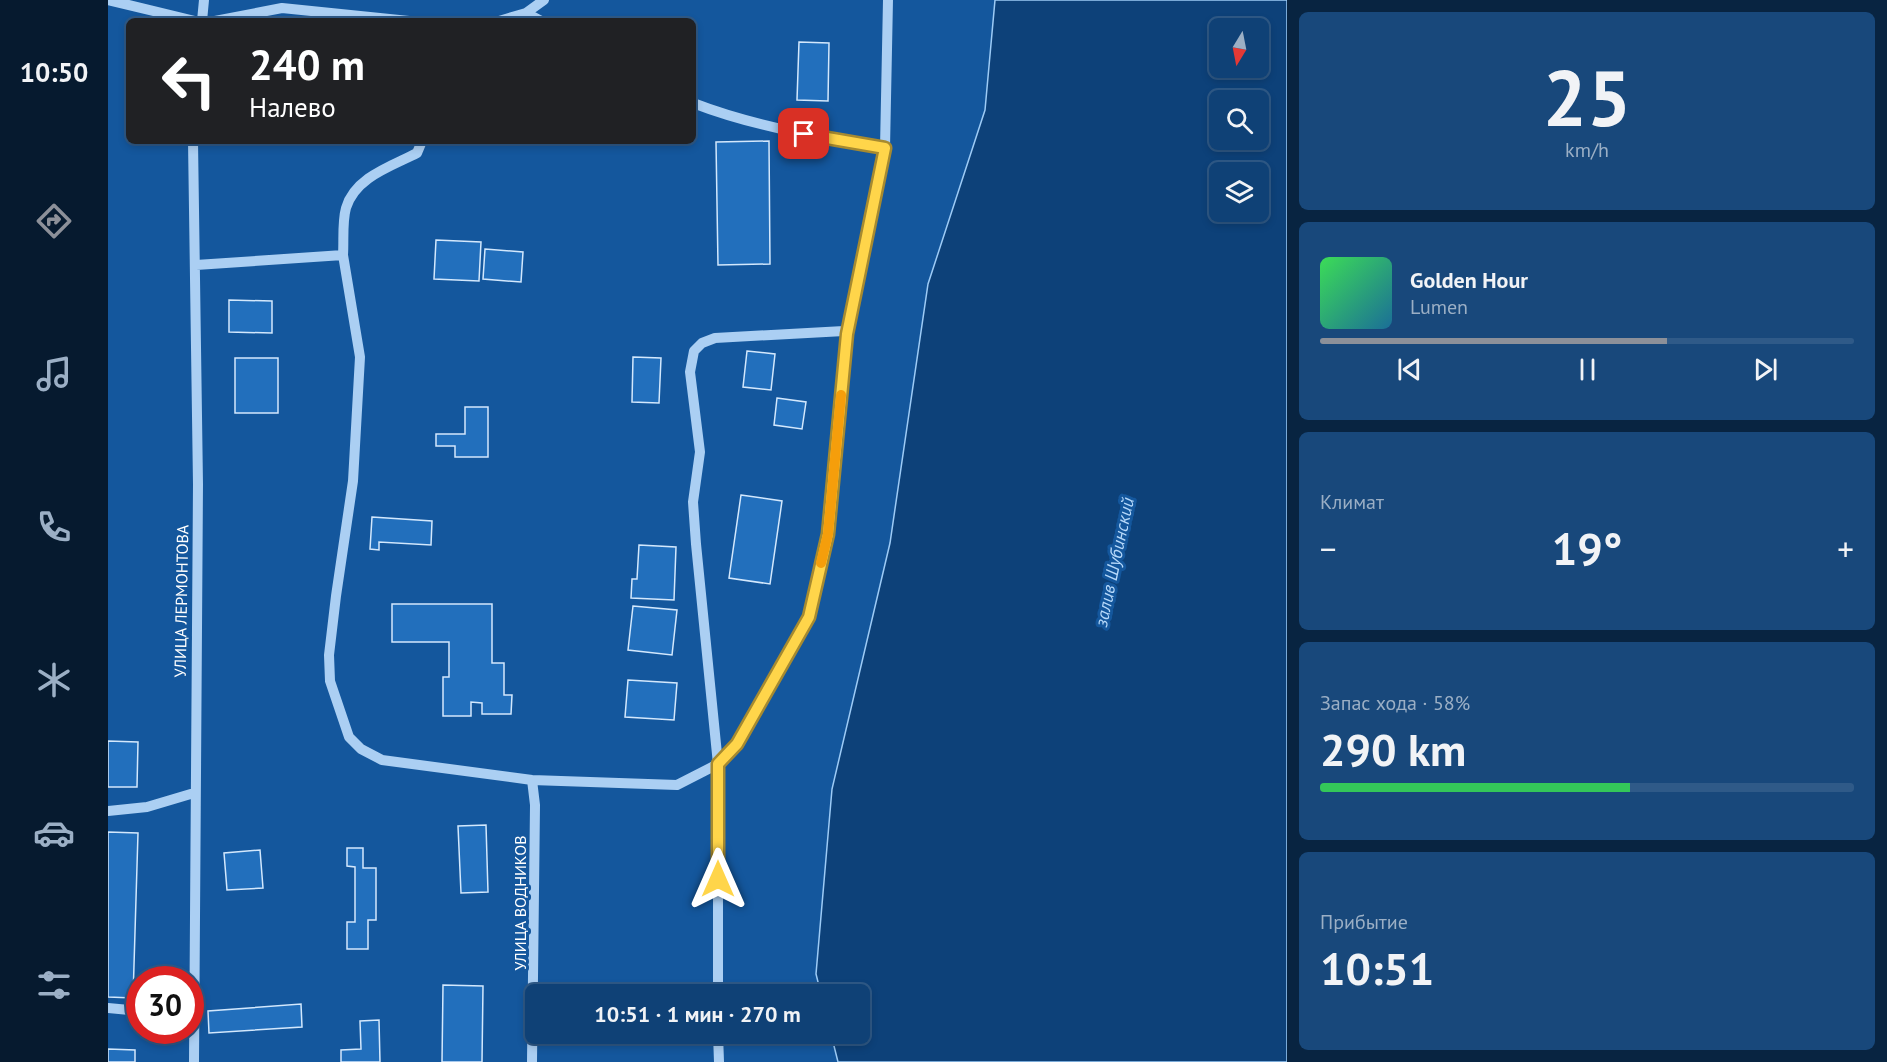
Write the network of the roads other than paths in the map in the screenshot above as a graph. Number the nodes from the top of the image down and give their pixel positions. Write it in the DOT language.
graph roads {
  1 [pos="108,0"];
  2 [pos="204,0"];
  3 [pos="544,0"];
  4 [pos="888,0"];
  5 [pos="526,13"];
  6 [pos="183,18"];
  7 [pos="202,18"];
  8 [pos="230,18"];
  9 [pos="380,18"];
  10 [pos="509,18"];
  11 [pos="535,18"];
  12 [pos="696,104"];
  13 [pos="193,144"];
  14 [pos="421,144"];
  15 [pos="885,148"];
  16 [pos="343,255"];
  17 [pos="196,265"];
  18 [pos="847,334"];
  19 [pos="718,764"];
  20 [pos="532,780"];
  21 [pos="194,793"];
  22 [pos="108,811"];
  23 [pos="192,966"];
  24 [pos="718,984"];
  25 [pos="108,1008"];
  26 [pos="126,1010"];
  27 [pos="193,1044"];
  28 [pos="718,1044"];
  29 [pos="194,1062"];
  30 [pos="532,1062"];
  31 [pos="718,1062"];
  1 -- 6 [label="street"];
  2 -- 7 [label="street"];
  3 -- 5 [label="street"];
  4 -- 15 [label="street"];
  5 -- 10 [label="street"];
  5 -- 11 [label="street"];
  8 -- 9 [label="street"];
  12 -- 15 [label="street"];
  13 -- 17 [label="street, УЛИЦА ЛЕРМОНТОВА"];
  14 -- 16 [label="street"];
  15 -- 18 [label="street"];
  16 -- 17 [label="street"];
  16 -- 20 [label="street"];
  17 -- 21 [label="street, УЛИЦА ЛЕРМОНТОВА"];
  18 -- 19 [label="street"];
  18 -- 19 [label="street"];
  19 -- 20 [label="street"];
  19 -- 24 [label="street"];
  20 -- 30 [label="street, УЛИЦА ВОДНИКОВ"];
  21 -- 22 [label="street"];
  21 -- 23 [label="street, УЛИЦА ЛЕРМОНТОВА"];
  25 -- 26 [label="street"];
  27 -- 29 [label="street, УЛИЦА ЛЕРМОНТОВА"];
  28 -- 31 [label="street"];
}
